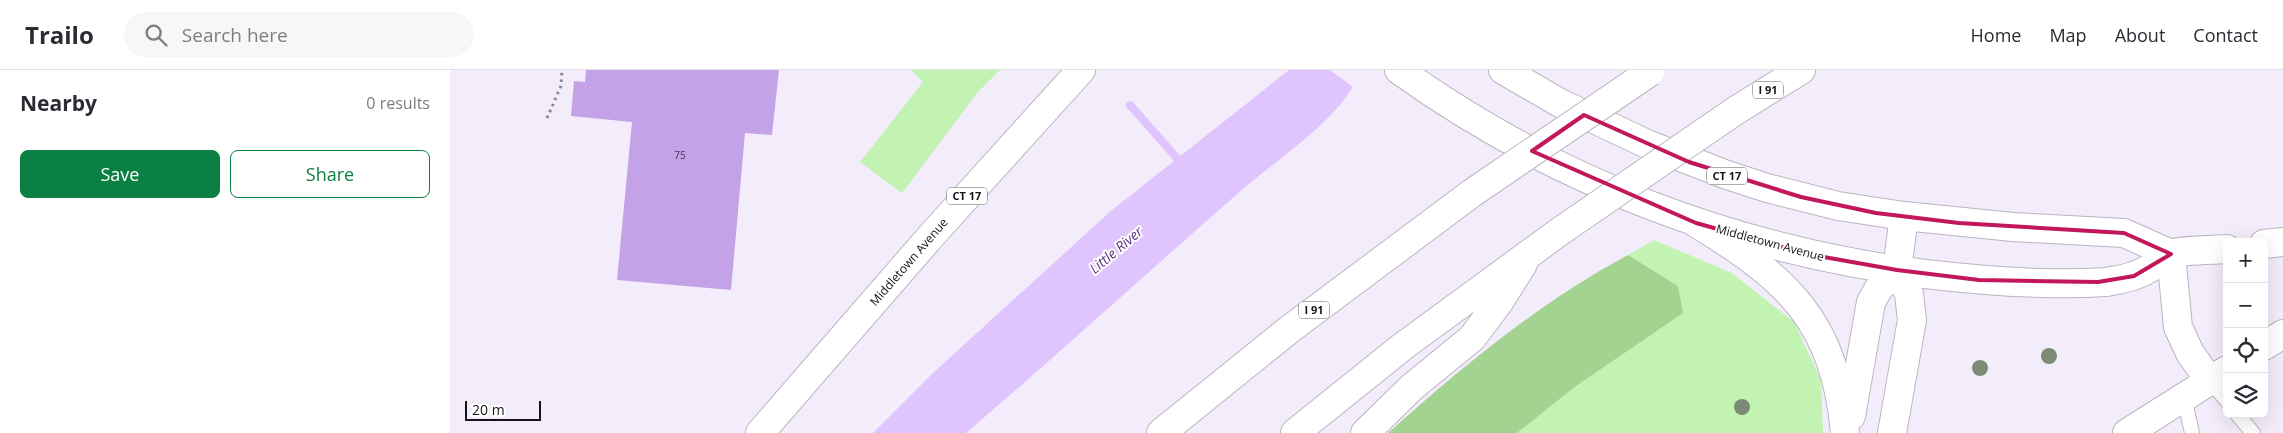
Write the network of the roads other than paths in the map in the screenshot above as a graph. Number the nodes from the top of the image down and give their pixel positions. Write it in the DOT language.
graph roads {
  1 [pos="1081,70"];
  2 [pos="1399,70"];
  3 [pos="1503,70"];
  4 [pos="1800,70"];
  5 [pos="1651,71"];
  6 [pos="1904,216"];
  7 [pos="1696,223"];
  8 [pos="2283,242"];
  9 [pos="2268,244"];
  10 [pos="2223,249"];
  11 [pos="1529,254"];
  12 [pos="2171,254"];
  13 [pos="1897,270"];
  14 [pos="2283,334"];
  15 [pos="2268,343"];
  16 [pos="2221,384"];
  17 [pos="2184,396"];
  18 [pos="2240,418"];
  19 [pos="2188,431"];
  20 [pos="760,433"];
  21 [pos="1161,433"];
  22 [pos="1295,433"];
  23 [pos="1365,433"];
  24 [pos="1847,433"];
  25 [pos="1892,433"];
  26 [pos="2128,433"];
  27 [pos="2253,433"];
  1 -- 20 [label="main road, Middletown Avenue / CT 17"];
  2 -- 7 [label="main road, Middletown Avenue / CT 17"];
  3 -- 6 [label="main road, Middletown Avenue / CT 17"];
  4 -- 11 [label="main road, I 91, bridge"];
  5 -- 21 [label="main road, I 91, bridge"];
  6 -- 12 [label="main road, Middletown Avenue / CT 17"];
  6 -- 13 [label="main road"];
  7 -- 13 [label="main road, Middletown Avenue / CT 17"];
  7 -- 24 [label="main road"];
  8 -- 9 [label="main road"];
  10 -- 12 [label="main road, Middletown Avenue / CT 17"];
  11 -- 22 [label="main road, I 91"];
  11 -- 23 [label="main road"];
  12 -- 13 [label="main road, Middletown Avenue / CT 17"];
  12 -- 16 [label="main road"];
  13 -- 24 [label="main road"];
  13 -- 25 [label="main road"];
  14 -- 15 [label="main road"];
  16 -- 17 [label="main road"];
  17 -- 19 [label="lane"];
  17 -- 26 [label="main road"];
  18 -- 27 [label="lane"];
}
